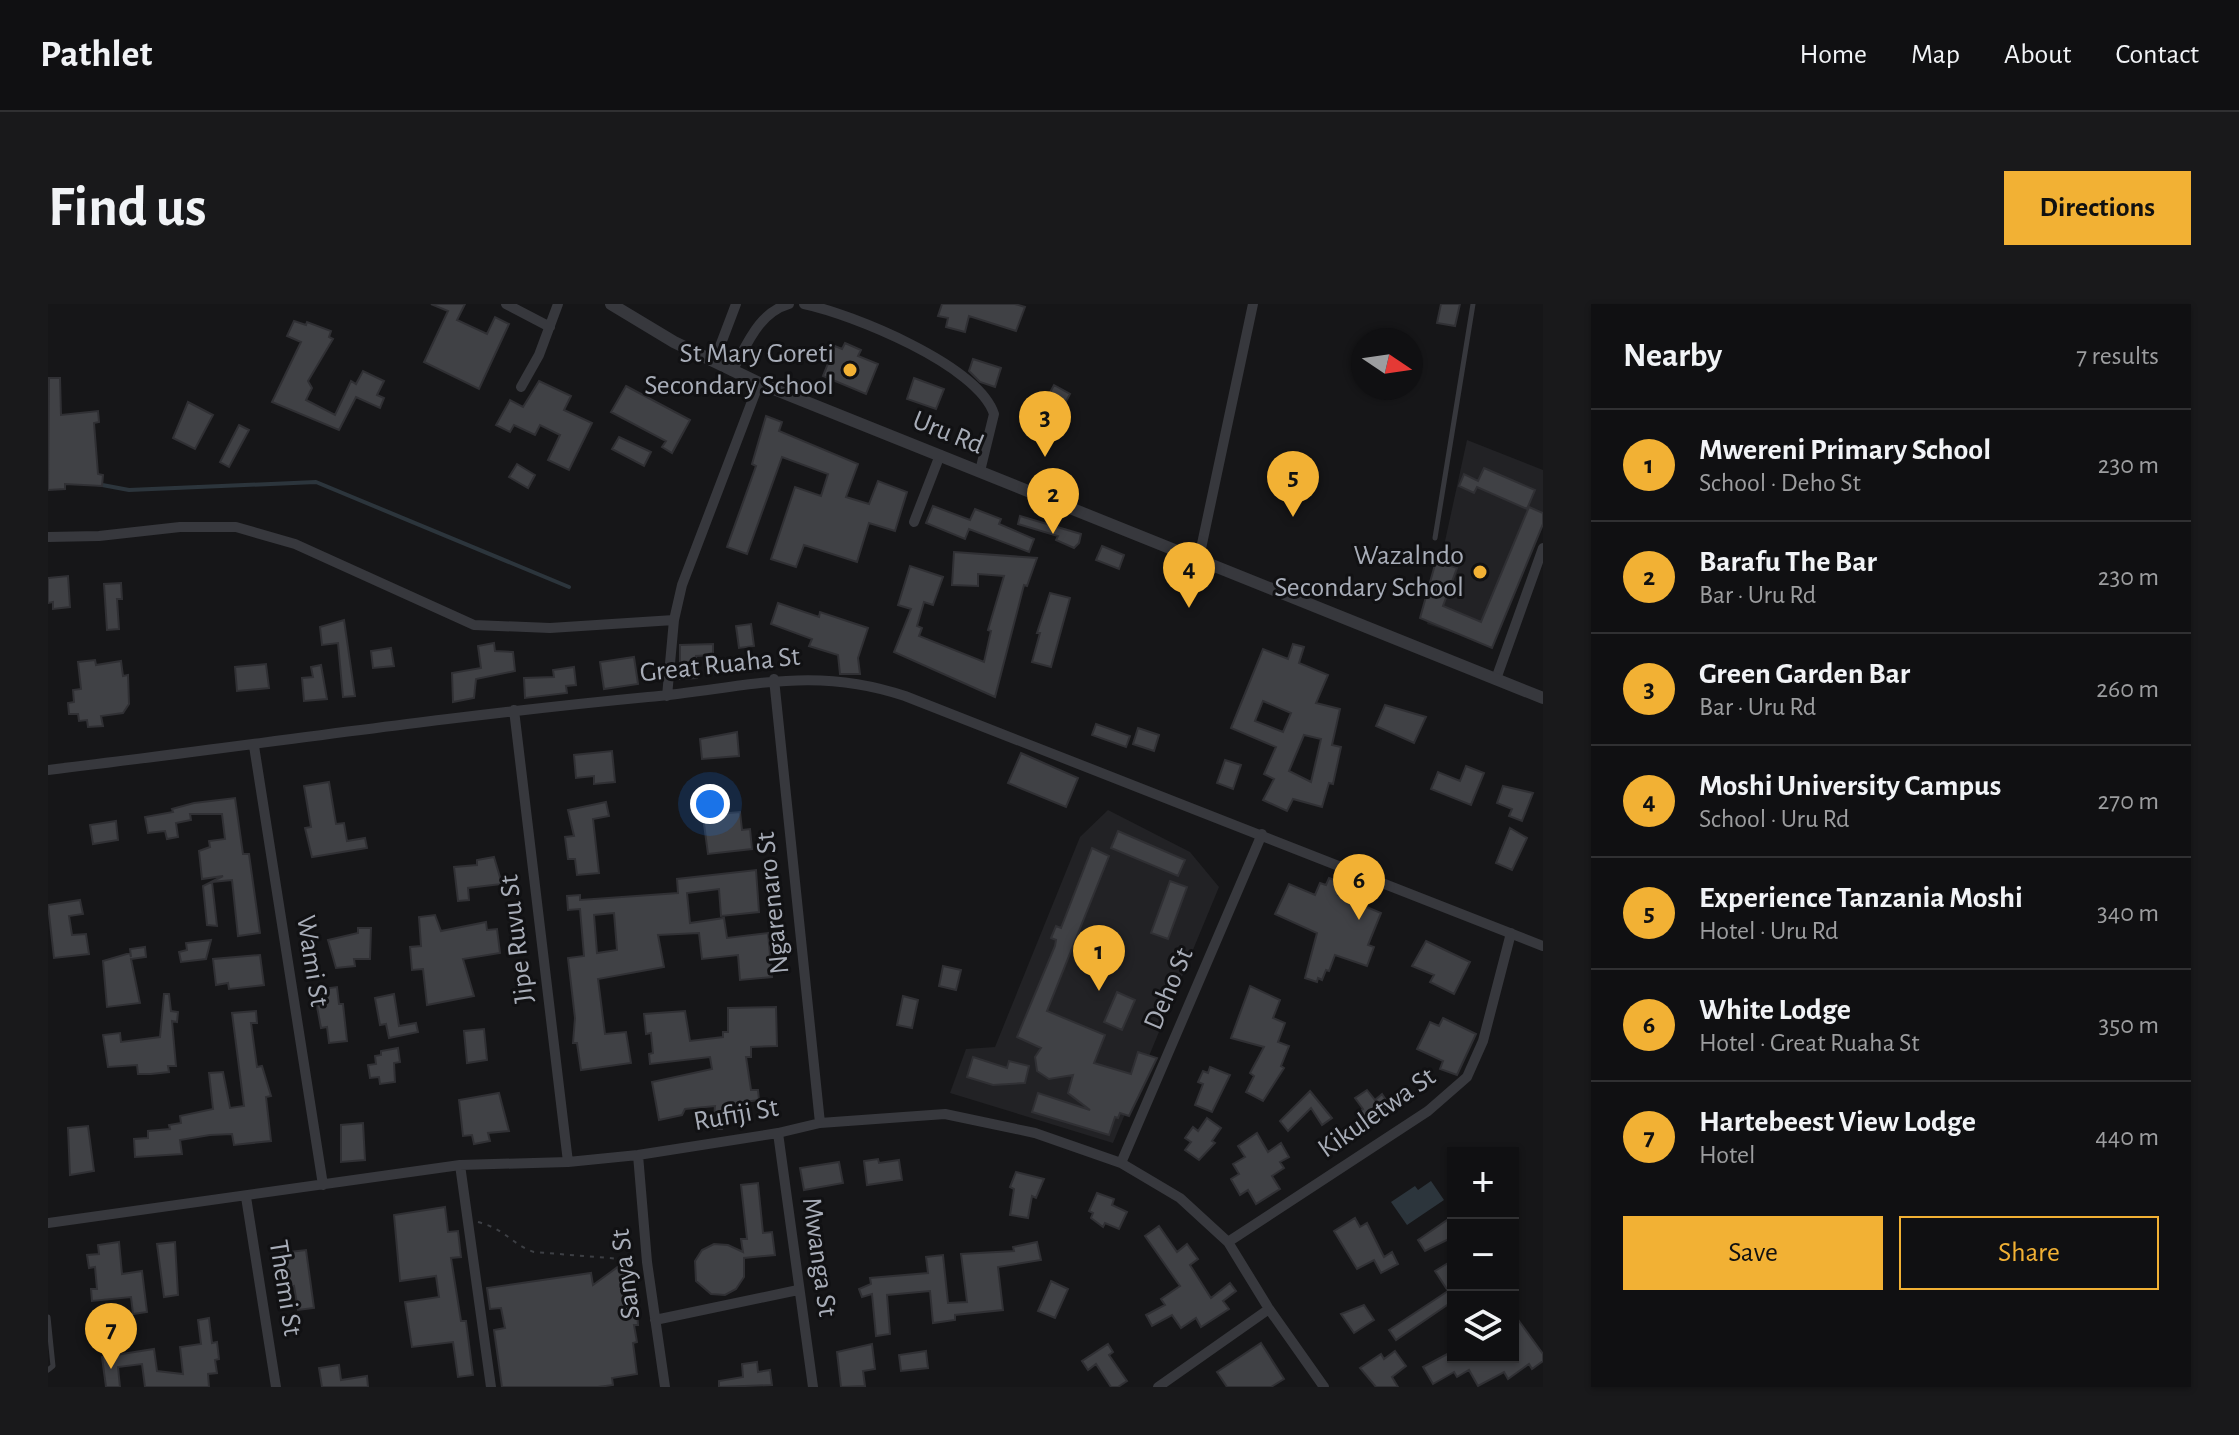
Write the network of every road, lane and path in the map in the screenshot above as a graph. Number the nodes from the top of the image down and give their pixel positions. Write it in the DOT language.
graph roads {
  1 [pos="506,304"];
  2 [pos="558,304"];
  3 [pos="611,304"];
  4 [pos="736,304"];
  5 [pos="789,304"];
  6 [pos="804,304"];
  7 [pos="1253,304"];
  8 [pos="1473,304"];
  9 [pos="550,327"];
  10 [pos="714,362"];
  11 [pos="732,371"];
  12 [pos="759,383"];
  13 [pos="521,387"];
  14 [pos="940,455"];
  15 [pos="980,471"];
  16 [pos="914,522"];
  17 [pos="48,537"];
  18 [pos="1435,538"];
  19 [pos="1543,548"];
  20 [pos="1199,558"];
  21 [pos="674,620"];
  22 [pos="774,679"];
  23 [pos="1496,679"];
  24 [pos="667,696"];
  25 [pos="1543,698"];
  26 [pos="514,710"];
  27 [pos="254,746"];
  28 [pos="48,770"];
  29 [pos="1262,834"];
  30 [pos="1511,933"];
  31 [pos="1543,946"];
  32 [pos="820,1123"];
  33 [pos="778,1133"];
  34 [pos="638,1155"];
  35 [pos="568,1162"];
  36 [pos="1121,1163"];
  37 [pos="460,1165"];
  38 [pos="323,1185"];
  39 [pos="246,1197"];
  40 [pos="465,1219"];
  41 [pos="48,1223"];
  42 [pos="1228,1242"];
  43 [pos="647,1262"];
  44 [pos="798,1290"];
  45 [pos="1269,1309"];
  46 [pos="48,1317"];
  47 [pos="655,1320"];
  48 [pos="48,1370"];
  49 [pos="276,1387"];
  50 [pos="491,1387"];
  51 [pos="665,1387"];
  52 [pos="813,1387"];
  53 [pos="1158,1387"];
  54 [pos="1324,1387"];
  1 -- 9 [label="street"];
  2 -- 9 [label="street"];
  3 -- 10 [label="street, Uru Rd"];
  4 -- 10 [label="street"];
  5 -- 11 [label="street"];
  6 -- 15 [label="street"];
  7 -- 20 [label="street"];
  8 -- 18 [label="lane"];
  9 -- 13 [label="street"];
  10 -- 11 [label="street, Uru Rd"];
  11 -- 12 [label="street, Uru Rd"];
  12 -- 14 [label="street, Uru Rd"];
  12 -- 21 [label="street"];
  14 -- 15 [label="street, Uru Rd"];
  14 -- 16 [label="street"];
  15 -- 20 [label="street, Uru Rd"];
  17 -- 21 [label="street"];
  19 -- 23 [label="street"];
  20 -- 23 [label="street, Uru Rd"];
  21 -- 24 [label="street"];
  22 -- 24 [label="street, Great Ruaha St"];
  22 -- 29 [label="street, Great Ruaha St"];
  22 -- 32 [label="street, Ngarenaro St"];
  23 -- 25 [label="street, Uru Rd"];
  24 -- 26 [label="street, Great Ruaha St"];
  26 -- 27 [label="street, Great Ruaha St"];
  26 -- 35 [label="street, Jipe Ruvu St"];
  27 -- 28 [label="street, Great Ruaha St"];
  27 -- 38 [label="street, Wami St"];
  29 -- 30 [label="street, Great Ruaha St"];
  29 -- 36 [label="street, Deho St"];
  30 -- 31 [label="street, Great Ruaha St"];
  30 -- 42 [label="street, Kikuletwa St"];
  32 -- 33 [label="street, Rufiji St"];
  32 -- 36 [label="street, Rufiji St"];
  33 -- 34 [label="street, Rufiji St"];
  33 -- 44 [label="street, Mwanga St"];
  34 -- 35 [label="street, Rufiji St"];
  34 -- 43 [label="street, Sanya St"];
  35 -- 37 [label="street, Rufiji St"];
  36 -- 42 [label="street, Rufiji St"];
  37 -- 38 [label="street, Rufiji St"];
  37 -- 40 [label="street"];
  38 -- 39 [label="street, Rufiji St"];
  39 -- 41 [label="street, Rufiji St"];
  39 -- 49 [label="street, Themi St"];
  40 -- 43 [label="path"];
  40 -- 50 [label="street"];
  42 -- 45 [label="street, Rufiji St"];
  43 -- 47 [label="street, Sanya St"];
  44 -- 47 [label="street"];
  44 -- 52 [label="street, Mwanga St"];
  45 -- 53 [label="street"];
  45 -- 54 [label="street, Rufiji St"];
  46 -- 48 [label="lane"];
  47 -- 51 [label="street, Sanya St"];
}
